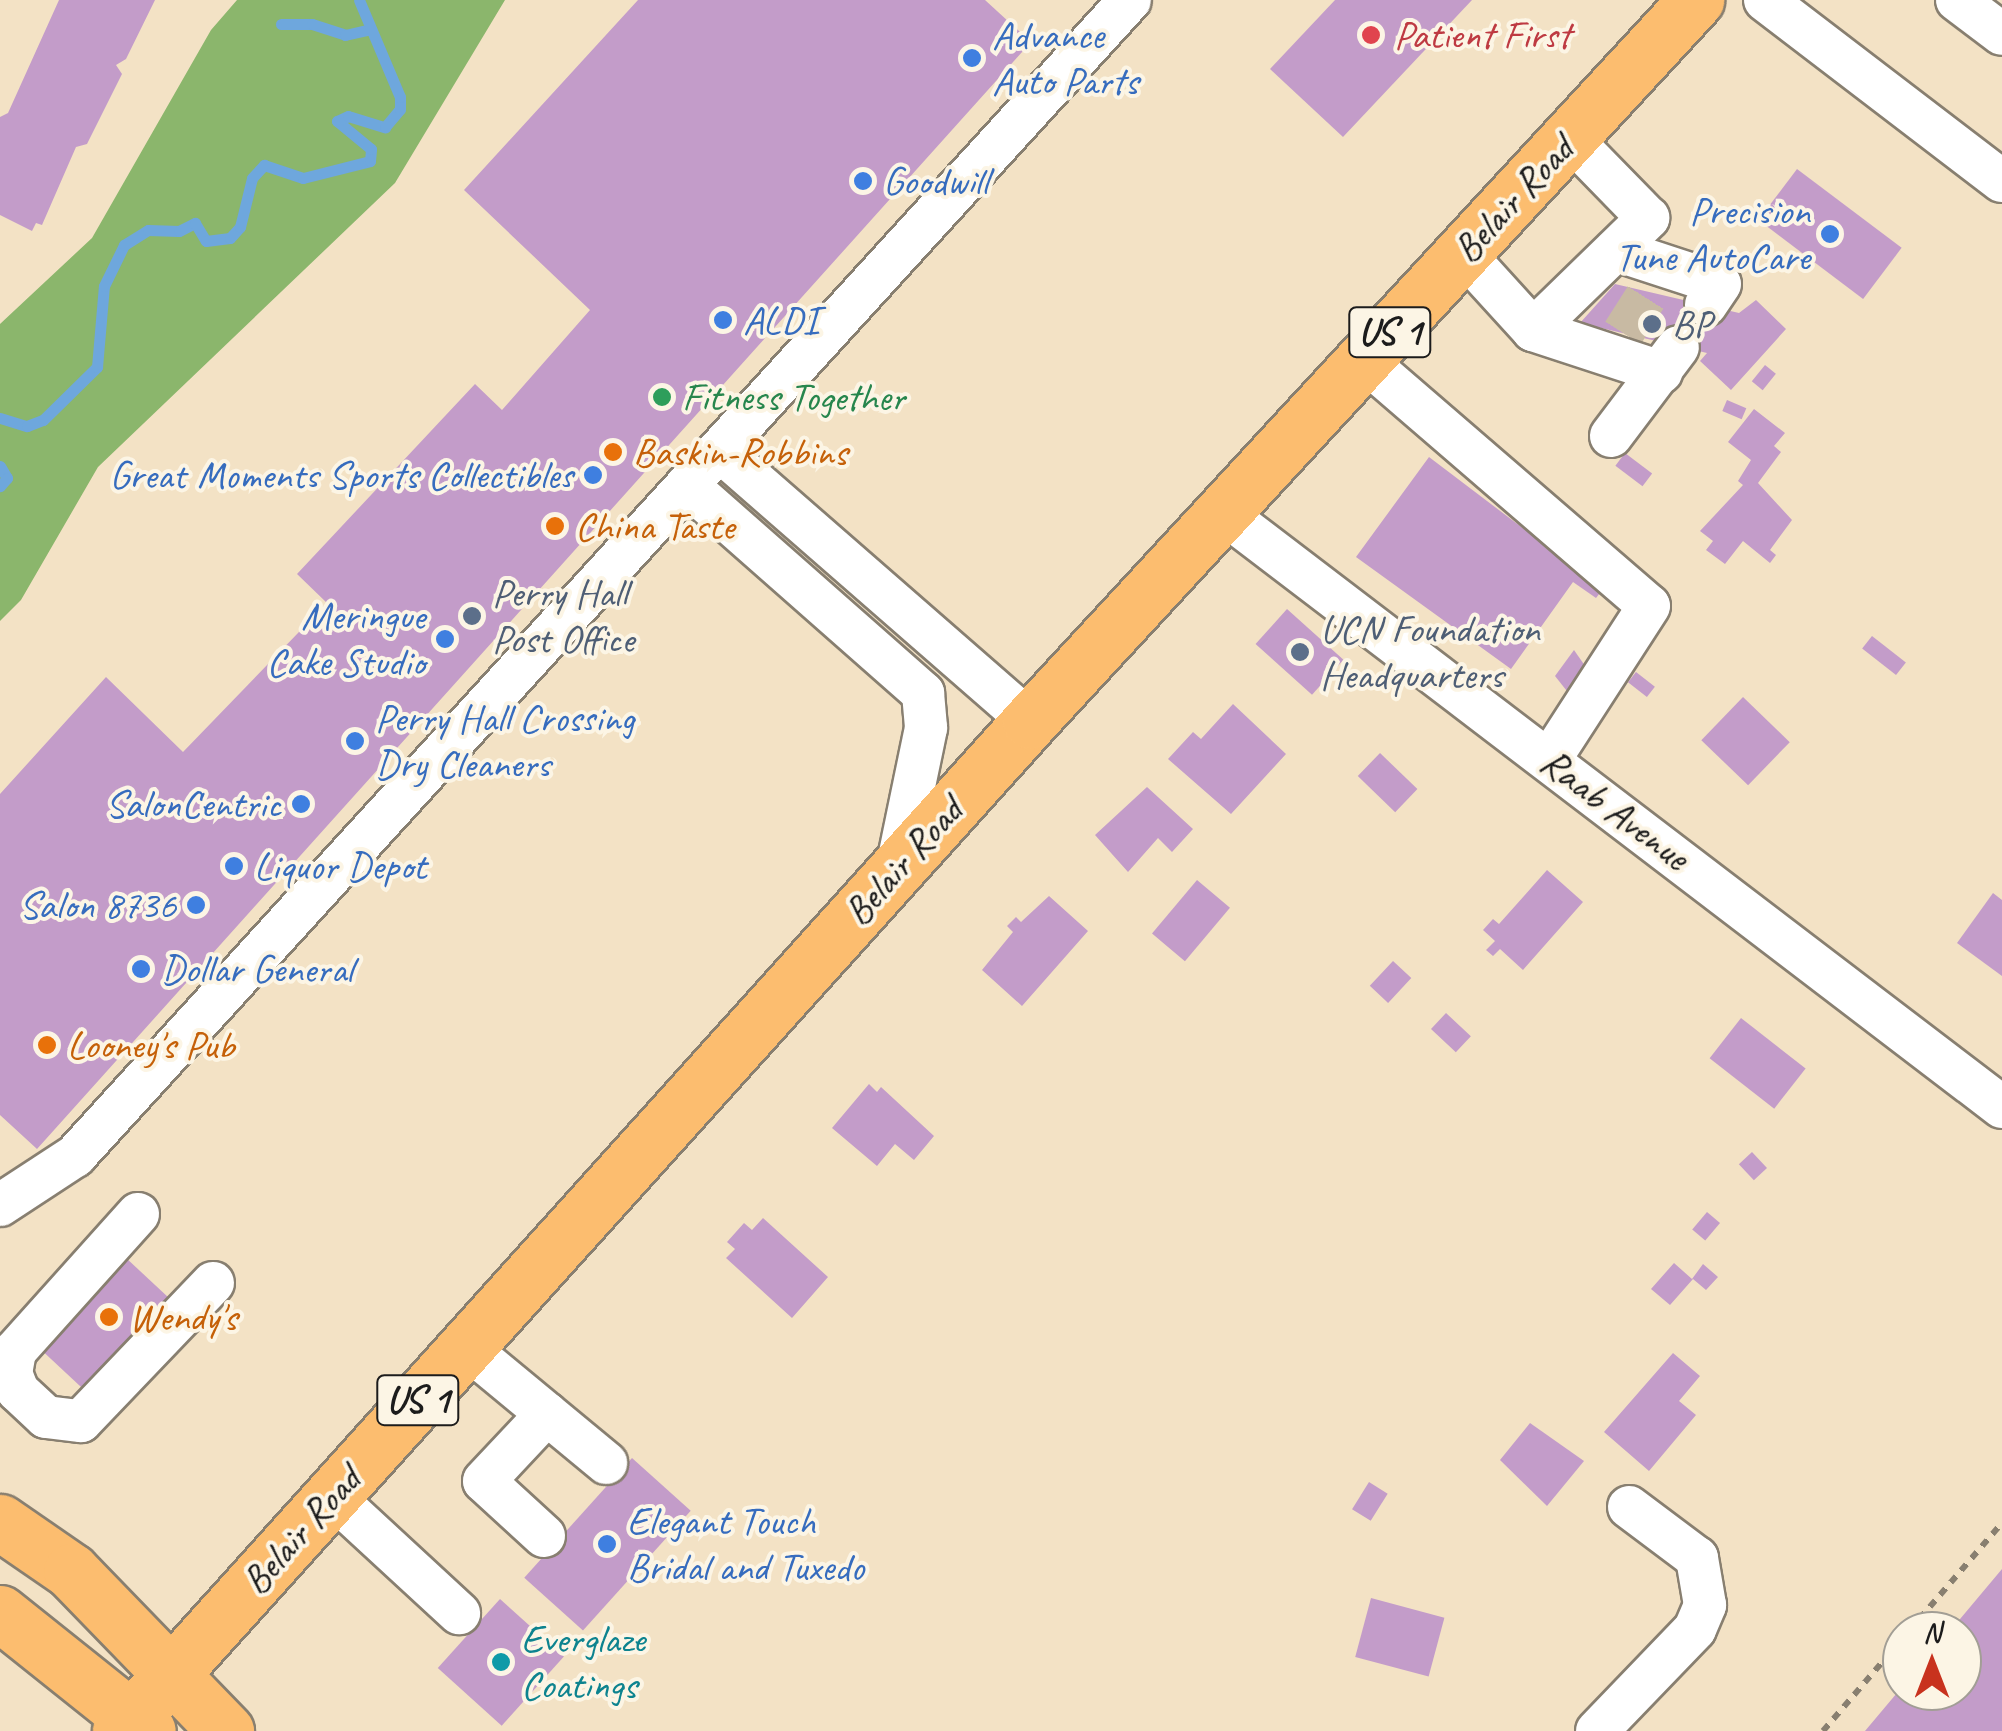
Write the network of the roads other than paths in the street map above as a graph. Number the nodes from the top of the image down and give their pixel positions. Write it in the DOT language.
graph roads {
  1 [pos="1130,0"];
  2 [pos="1696,0"];
  3 [pos="1765,0"];
  4 [pos="1957,0"];
  5 [pos="2002,34"];
  6 [pos="1570,138"];
  7 [pos="2002,181"];
  8 [pos="1616,250"];
  9 [pos="1464,253"];
  10 [pos="1706,305"];
  11 [pos="1533,330"];
  12 [pos="1364,360"];
  13 [pos="1611,436"];
  14 [pos="719,450"];
  15 [pos="687,485"];
  16 [pos="1226,515"];
  17 [pos="1030,721"];
  18 [pos="1550,759"];
  19 [pos="897,868"];
  20 [pos="2002,1107"];
  21 [pos="3,1196"];
  22 [pos="138,1214"];
  23 [pos="213,1283"];
  24 [pos="466,1346"];
  25 [pos="546,1414"];
  26 [pos="606,1463"];
  27 [pos="332,1496"];
  28 [pos="1630,1508"];
  29 [pos="0,1522"];
  30 [pos="544,1536"];
  31 [pos="0,1613"];
  32 [pos="459,1614"];
  33 [pos="174,1672"];
  34 [pos="133,1726"];
  35 [pos="226,1731"];
  36 [pos="1597,1731"];
  1 -- 14 [label="street"];
  2 -- 6 [label="main road, Belair Road / US 1"];
  3 -- 7 [label="street"];
  4 -- 5 [label="street"];
  6 -- 8 [label="street"];
  6 -- 9 [label="main road, Belair Road / US 1"];
  8 -- 10 [label="street"];
  8 -- 11 [label="street"];
  9 -- 11 [label="street"];
  9 -- 12 [label="main road, Belair Road / US 1"];
  11 -- 13 [label="street"];
  12 -- 16 [label="main road, Belair Road / US 1"];
  12 -- 18 [label="street"];
  14 -- 15 [label="street"];
  14 -- 17 [label="street"];
  15 -- 19 [label="street"];
  15 -- 21 [label="street"];
  16 -- 17 [label="main road, Belair Road / US 1"];
  16 -- 18 [label="street, Raab Avenue"];
  17 -- 19 [label="main road, Belair Road / US 1"];
  18 -- 20 [label="street, Raab Avenue"];
  19 -- 24 [label="main road, Belair Road / US 1"];
  22 -- 23 [label="street"];
  24 -- 25 [label="street"];
  24 -- 27 [label="main road, Belair Road / US 1"];
  25 -- 26 [label="street"];
  25 -- 30 [label="street"];
  27 -- 32 [label="street"];
  27 -- 33 [label="main road, Belair Road / US 1"];
  28 -- 36 [label="street"];
  29 -- 33 [label="main road"];
  31 -- 34 [label="main road"];
  33 -- 34 [label="main road, Belair Road / US 1"];
  33 -- 35 [label="main road"];
}
